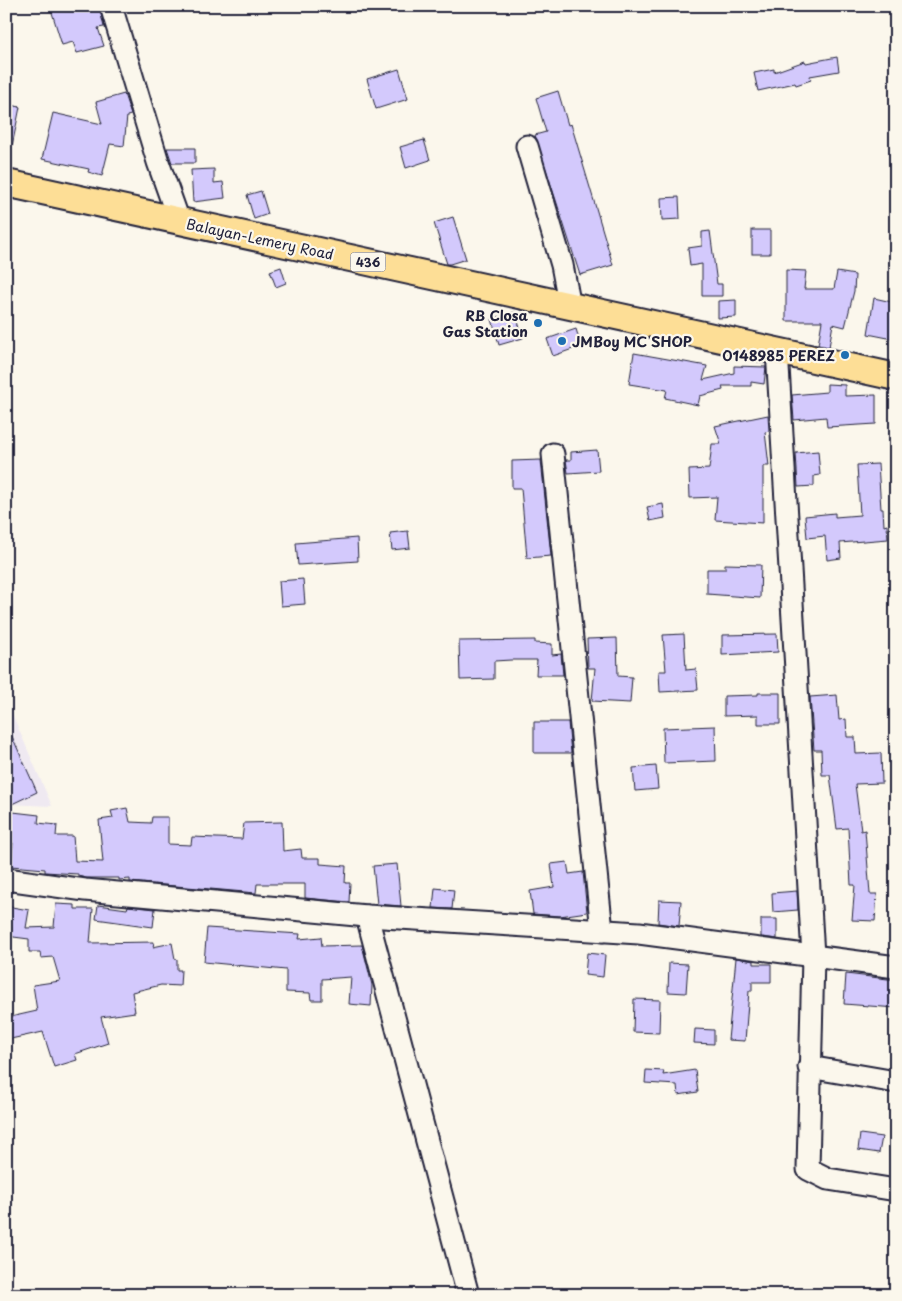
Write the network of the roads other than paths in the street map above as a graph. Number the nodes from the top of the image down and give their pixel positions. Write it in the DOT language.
graph roads {
  1 [pos="111,6"];
  2 [pos="527,146"];
  3 [pos="6,182"];
  4 [pos="179,221"];
  5 [pos="570,307"];
  6 [pos="777,350"];
  7 [pos="896,377"];
  8 [pos="554,454"];
  9 [pos="6,879"];
  10 [pos="367,916"];
  11 [pos="602,931"];
  12 [pos="813,956"];
  13 [pos="896,967"];
  14 [pos="809,1067"];
  15 [pos="896,1082"];
  16 [pos="896,1190"];
  17 [pos="468,1295"];
  1 -- 4 [label="street"];
  2 -- 5 [label="street"];
  3 -- 4 [label="main road, Balayan-Lemery Road / 436"];
  4 -- 5 [label="main road, Balayan-Lemery Road / 436"];
  5 -- 6 [label="main road, Balayan-Lemery Road / 436"];
  6 -- 7 [label="main road, Balayan-Lemery Road / 436"];
  6 -- 12 [label="street"];
  8 -- 11 [label="street"];
  9 -- 10 [label="street"];
  10 -- 11 [label="street"];
  10 -- 17 [label="street"];
  11 -- 12 [label="street"];
  12 -- 13 [label="street"];
  12 -- 14 [label="street"];
  14 -- 15 [label="street"];
  14 -- 16 [label="street"];
}
